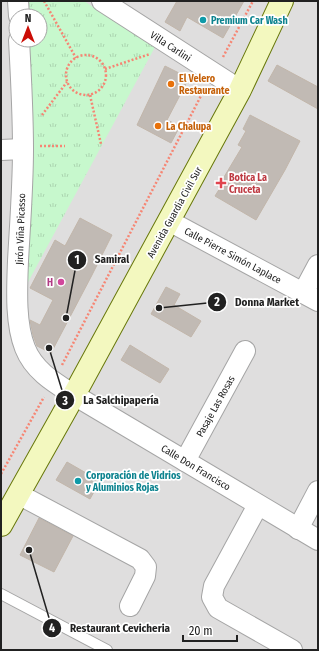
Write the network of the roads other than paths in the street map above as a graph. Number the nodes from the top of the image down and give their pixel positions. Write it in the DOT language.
graph roads {
  1 [pos="102,1"];
  2 [pos="282,1"];
  3 [pos="20,48"];
  4 [pos="240,90"];
  5 [pos="28,148"];
  6 [pos="1,150"];
  7 [pos="169,221"];
  8 [pos="318,264"];
  9 [pos="310,297"];
  10 [pos="245,351"];
  11 [pos="74,395"];
  12 [pos="185,461"];
  13 [pos="318,491"];
  14 [pos="18,494"];
  15 [pos="258,504"];
  16 [pos="1,525"];
  17 [pos="298,529"];
  18 [pos="318,540"];
  19 [pos="1,594"];
  20 [pos="130,606"];
  21 [pos="107,650"];
  22 [pos="292,650"];
  1 -- 4 [label="street, Villa Carlini"];
  2 -- 4 [label="main road, Avenida Guardia Civil Sur"];
  3 -- 5 [label="street, Jirón Viña Picasso"];
  4 -- 7 [label="main road, Avenida Guardia Civil Sur"];
  5 -- 6 [label="street"];
  5 -- 11 [label="street, Jirón Viña Picasso"];
  7 -- 9 [label="street, Calle Pierre Simón Laplace"];
  7 -- 11 [label="main road, Avenida Guardia Civil Sur"];
  8 -- 9 [label="street"];
  10 -- 12 [label="street, Pasaje Las Rosas"];
  11 -- 12 [label="street, Calle Don Francisco"];
  11 -- 14 [label="main road, Avenida Guardia Civil Sur"];
  12 -- 15 [label="street, Calle Don Francisco"];
  13 -- 17 [label="street"];
  14 -- 16 [label="main road, Avenida Guardia Civil Sur"];
  14 -- 20 [label="street"];
  15 -- 17 [label="street, Calle Don Francisco"];
  15 -- 22 [label="street"];
  17 -- 18 [label="street, Calle Don Francisco"];
  19 -- 21 [label="lane"];
}
